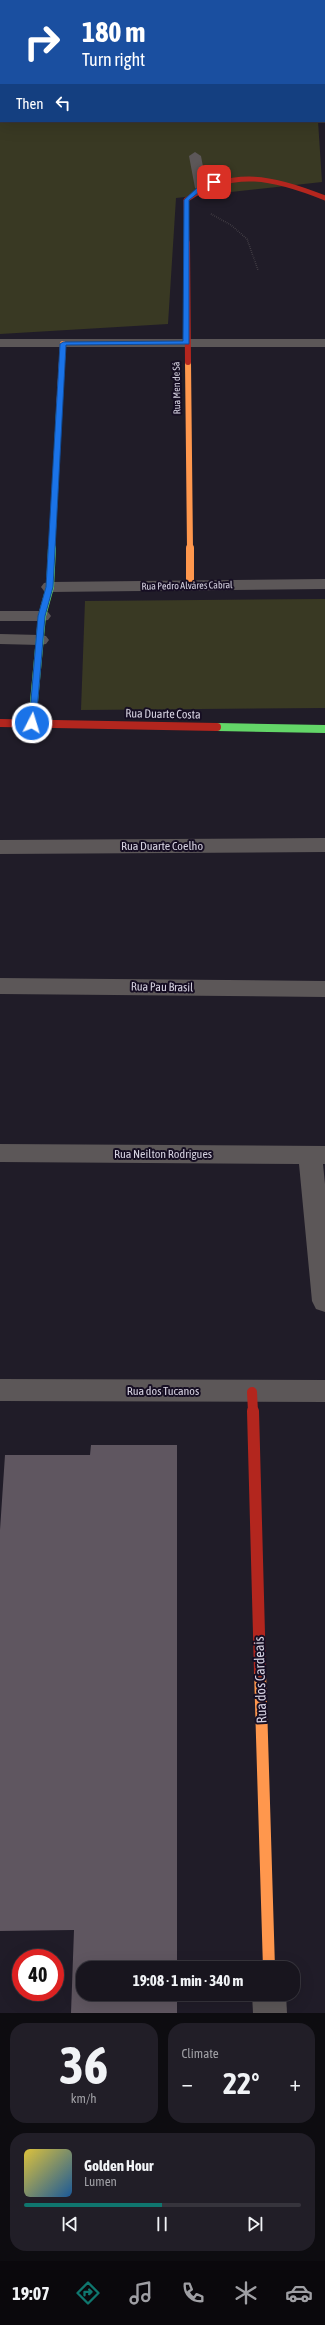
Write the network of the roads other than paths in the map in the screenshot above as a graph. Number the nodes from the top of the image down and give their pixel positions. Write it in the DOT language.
graph roads {
  1 [pos="195,156"];
  2 [pos="196,191"];
  3 [pos="325,198"];
  4 [pos="186,343"];
  5 [pos="0,344"];
  6 [pos="63,344"];
  7 [pos="324,347"];
  8 [pos="325,584"];
  9 [pos="190,586"];
  10 [pos="50,587"];
  11 [pos="0,616"];
  12 [pos="42,616"];
  13 [pos="0,639"];
  14 [pos="40,640"];
  15 [pos="0,723"];
  16 [pos="32,723"];
  17 [pos="325,729"];
  18 [pos="325,845"];
  19 [pos="0,847"];
  20 [pos="0,986"];
  21 [pos="325,989"];
  22 [pos="0,1153"];
  23 [pos="318,1155"];
  24 [pos="325,1301"];
  25 [pos="0,1390"];
  26 [pos="325,1391"];
  27 [pos="252,1392"];
  28 [pos="269,1961"];
  29 [pos="269,2001"];
  30 [pos="270,2013"];
  1 -- 2 [label="street"];
  2 -- 3 [label="street"];
  2 -- 4 [label="street, Rua Men de Sá"];
  4 -- 6 [label="street"];
  4 -- 7 [label="street"];
  4 -- 9 [label="street, Rua Men de Sá"];
  5 -- 6 [label="street"];
  6 -- 10 [label="street"];
  8 -- 9 [label="street, Rua Pedro Alváres Cabral"];
  9 -- 10 [label="street, Rua Pedro Alváres Cabral"];
  10 -- 12 [label="street"];
  11 -- 12 [label="street"];
  12 -- 14 [label="street"];
  13 -- 14 [label="street"];
  14 -- 16 [label="street"];
  15 -- 16 [label="street, Rua Duarte Costa"];
  16 -- 17 [label="street, Rua Duarte Costa"];
  18 -- 19 [label="street, Rua Duarte Coelho"];
  20 -- 21 [label="street, Rua Pau Brasil"];
  22 -- 23 [label="street, Rua Neilton Rodrigues"];
  23 -- 24 [label="street"];
  25 -- 27 [label="street, Rua dos Tucanos"];
  26 -- 27 [label="street, Rua dos Tucanos"];
  27 -- 28 [label="street, Rua dos Cardeais"];
  29 -- 30 [label="street"];
}
